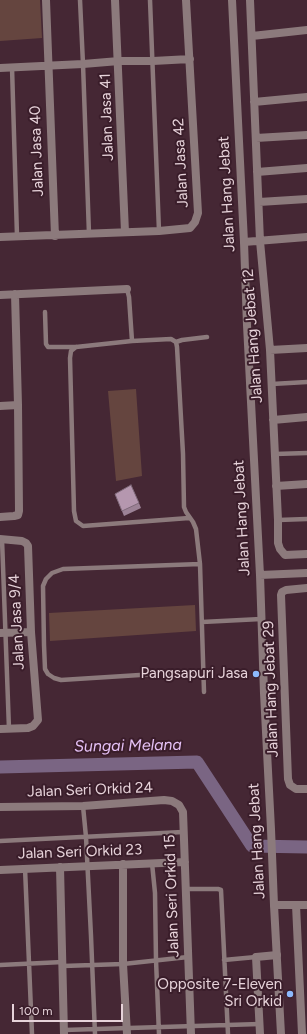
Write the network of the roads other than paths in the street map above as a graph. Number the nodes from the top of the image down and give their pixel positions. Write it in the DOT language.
graph roads {
  1 [pos="46,0"];
  2 [pos="80,0"];
  3 [pos="115,0"];
  4 [pos="150,0"];
  5 [pos="186,0"];
  6 [pos="232,0"];
  7 [pos="250,0"];
  8 [pos="307,30"];
  9 [pos="252,36"];
  10 [pos="190,59"];
  11 [pos="118,61"];
  12 [pos="152,61"];
  13 [pos="84,64"];
  14 [pos="48,66"];
  15 [pos="12,67"];
  16 [pos="0,68"];
  17 [pos="307,97"];
  18 [pos="254,102"];
  19 [pos="307,135"];
  20 [pos="256,138"];
  21 [pos="307,168"];
  22 [pos="257,172"];
  23 [pos="307,199"];
  24 [pos="259,202"];
  25 [pos="159,231"];
  26 [pos="125,232"];
  27 [pos="89,234"];
  28 [pos="17,236"];
  29 [pos="55,236"];
  30 [pos="0,237"];
  31 [pos="307,237"];
  32 [pos="260,241"];
  33 [pos="244,242"];
  34 [pos="127,289"];
  35 [pos="14,294"];
  36 [pos="0,295"];
  37 [pos="45,312"];
  38 [pos="207,337"];
  39 [pos="132,341"];
  40 [pos="176,342"];
  41 [pos="76,347"];
  42 [pos="307,348"];
  43 [pos="270,350"];
  44 [pos="307,382"];
  45 [pos="272,384"];
  46 [pos="18,405"];
  47 [pos="0,406"];
  48 [pos="307,418"];
  49 [pos="273,420"];
  50 [pos="307,453"];
  51 [pos="275,454"];
  52 [pos="307,484"];
  53 [pos="276,486"];
  54 [pos="0,517"];
  55 [pos="189,518"];
  56 [pos="307,519"];
  57 [pos="278,520"];
  58 [pos="1,539"];
  59 [pos="307,554"];
  60 [pos="200,564"];
  61 [pos="307,573"];
  62 [pos="260,575"];
  63 [pos="307,588"];
  64 [pos="261,619"];
  65 [pos="202,622"];
  66 [pos="30,632"];
  67 [pos="3,633"];
  68 [pos="203,671"];
  69 [pos="204,692"];
  70 [pos="0,729"];
  71 [pos="9,729"];
  72 [pos="307,789"];
  73 [pos="83,806"];
  74 [pos="179,806"];
  75 [pos="0,807"];
  76 [pos="183,832"];
  77 [pos="86,837"];
  78 [pos="0,841"];
  79 [pos="185,862"];
  80 [pos="152,863"];
  81 [pos="123,864"];
  82 [pos="87,866"];
  83 [pos="60,867"];
  84 [pos="25,868"];
  85 [pos="0,870"];
  86 [pos="186,889"];
  87 [pos="274,905"];
  88 [pos="296,905"];
  89 [pos="307,906"];
  90 [pos="277,955"];
  91 [pos="256,956"];
  92 [pos="188,957"];
  93 [pos="156,960"];
  94 [pos="224,960"];
  95 [pos="29,964"];
  96 [pos="63,964"];
  97 [pos="92,964"];
  98 [pos="123,964"];
  99 [pos="0,965"];
  100 [pos="260,1024"];
  101 [pos="228,1025"];
  102 [pos="159,1027"];
  103 [pos="191,1030"];
  104 [pos="94,1031"];
  105 [pos="126,1031"];
  106 [pos="64,1032"];
  107 [pos="32,1034"];
  108 [pos="159,1034"];
  109 [pos="228,1034"];
  110 [pos="260,1034"];
  111 [pos="281,1034"];
  112 [pos="302,1034"];
  1 -- 14 [label="street, Jalan Jasa 40"];
  2 -- 13 [label="lane"];
  3 -- 11 [label="street, Jalan Jasa 41"];
  4 -- 12 [label="lane"];
  5 -- 10 [label="street, Jalan Jasa 42"];
  6 -- 33 [label="street, Jalan Hang Jebat"];
  7 -- 9 [label="street, Jalan Hang Jebat 12"];
  8 -- 9 [label="street"];
  9 -- 18 [label="street, Jalan Hang Jebat 12"];
  10 -- 12 [label="street"];
  10 -- 25 [label="street, Jalan Jasa 42"];
  11 -- 12 [label="street"];
  11 -- 13 [label="street"];
  11 -- 26 [label="street, Jalan Jasa 41"];
  12 -- 25 [label="lane"];
  13 -- 14 [label="street"];
  13 -- 27 [label="lane"];
  14 -- 15 [label="street"];
  14 -- 29 [label="street, Jalan Jasa 40"];
  15 -- 16 [label="street"];
  15 -- 28 [label="lane"];
  17 -- 18 [label="street"];
  18 -- 20 [label="street, Jalan Hang Jebat 12"];
  19 -- 20 [label="street"];
  20 -- 22 [label="street, Jalan Hang Jebat 12"];
  21 -- 22 [label="street"];
  22 -- 24 [label="street, Jalan Hang Jebat 12"];
  23 -- 24 [label="street"];
  24 -- 32 [label="street, Jalan Hang Jebat 12"];
  25 -- 26 [label="street, Jalan Jasa 42"];
  26 -- 27 [label="street, Jalan Jasa 42"];
  27 -- 29 [label="street, Jalan Jasa 42"];
  28 -- 29 [label="street, Jalan Jasa 42"];
  28 -- 30 [label="street, Jalan Jasa 42"];
  31 -- 32 [label="street"];
  32 -- 33 [label="street"];
  32 -- 43 [label="street, Jalan Hang Jebat 12"];
  33 -- 62 [label="street, Jalan Hang Jebat"];
  34 -- 35 [label="street"];
  34 -- 39 [label="lane"];
  35 -- 36 [label="street"];
  35 -- 46 [label="street"];
  37 -- 41 [label="lane"];
  38 -- 40 [label="lane"];
  39 -- 40 [label="lane"];
  39 -- 41 [label="lane"];
  40 -- 55 [label="lane"];
  41 -- 55 [label="lane"];
  42 -- 43 [label="street"];
  43 -- 45 [label="street, Jalan Hang Jebat 12"];
  44 -- 45 [label="lane"];
  45 -- 49 [label="street, Jalan Hang Jebat 12"];
  46 -- 47 [label="street"];
  46 -- 54 [label="street"];
  48 -- 49 [label="street"];
  49 -- 51 [label="street, Jalan Hang Jebat 12"];
  50 -- 51 [label="lane"];
  51 -- 53 [label="street, Jalan Hang Jebat 12"];
  52 -- 53 [label="street"];
  53 -- 57 [label="street, Jalan Hang Jebat 12"];
  55 -- 60 [label="lane"];
  56 -- 57 [label="lane"];
  57 -- 59 [label="street, Jalan Hang Jebat 12"];
  58 -- 66 [label="street, Jalan Jasa 9/4"];
  58 -- 67 [label="lane"];
  60 -- 65 [label="lane"];
  60 -- 68 [label="lane"];
  61 -- 62 [label="street"];
  62 -- 64 [label="street, Jalan Hang Jebat"];
  63 -- 72 [label="street, Jalan Hang Jebat 29"];
  64 -- 65 [label="lane"];
  64 -- 87 [label="street, Jalan Hang Jebat"];
  65 -- 68 [label="lane"];
  66 -- 67 [label="street"];
  66 -- 71 [label="street, Jalan Jasa 9/4"];
  67 -- 71 [label="lane"];
  68 -- 69 [label="lane"];
  70 -- 71 [label="street"];
  73 -- 74 [label="street, Jalan Seri Orkid 24"];
  73 -- 75 [label="street, Jalan Seri Orkid 24"];
  73 -- 77 [label="lane"];
  74 -- 76 [label="street, Jalan Seri Orkid 15"];
  76 -- 77 [label="lane"];
  76 -- 79 [label="street, Jalan Seri Orkid 15"];
  77 -- 78 [label="lane"];
  77 -- 82 [label="lane"];
  79 -- 80 [label="street, Jalan Seri Orkid 23"];
  79 -- 86 [label="street, Jalan Seri Orkid 15"];
  80 -- 81 [label="street, Jalan Seri Orkid 23"];
  80 -- 93 [label="lane"];
  81 -- 82 [label="street, Jalan Seri Orkid 23"];
  81 -- 98 [label="street"];
  82 -- 83 [label="street, Jalan Seri Orkid 23"];
  82 -- 97 [label="lane"];
  83 -- 84 [label="street, Jalan Seri Orkid 23"];
  83 -- 96 [label="street"];
  84 -- 85 [label="street, Jalan Seri Orkid 23"];
  84 -- 95 [label="lane"];
  86 -- 92 [label="street, Jalan Seri Orkid 15"];
  86 -- 94 [label="lane"];
  87 -- 88 [label="street"];
  87 -- 90 [label="street, Jalan Hang Jebat"];
  88 -- 89 [label="street"];
  88 -- 112 [label="street"];
  90 -- 91 [label="street"];
  90 -- 111 [label="street, Jalan Hang Jebat"];
  91 -- 94 [label="lane"];
  91 -- 100 [label="street"];
  92 -- 93 [label="lane"];
  92 -- 103 [label="street, Jalan Seri Orkid 15"];
  93 -- 98 [label="lane"];
  93 -- 102 [label="lane"];
  94 -- 101 [label="lane"];
  95 -- 96 [label="lane"];
  95 -- 99 [label="lane"];
  95 -- 107 [label="lane"];
  96 -- 97 [label="lane"];
  96 -- 106 [label="street"];
  97 -- 98 [label="lane"];
  97 -- 104 [label="lane"];
  98 -- 105 [label="street"];
  100 -- 101 [label="lane"];
  100 -- 110 [label="street"];
  101 -- 103 [label="lane"];
  101 -- 109 [label="lane"];
  102 -- 103 [label="lane"];
  102 -- 105 [label="lane"];
  102 -- 108 [label="lane"];
  104 -- 105 [label="lane"];
  104 -- 106 [label="lane"];
}
